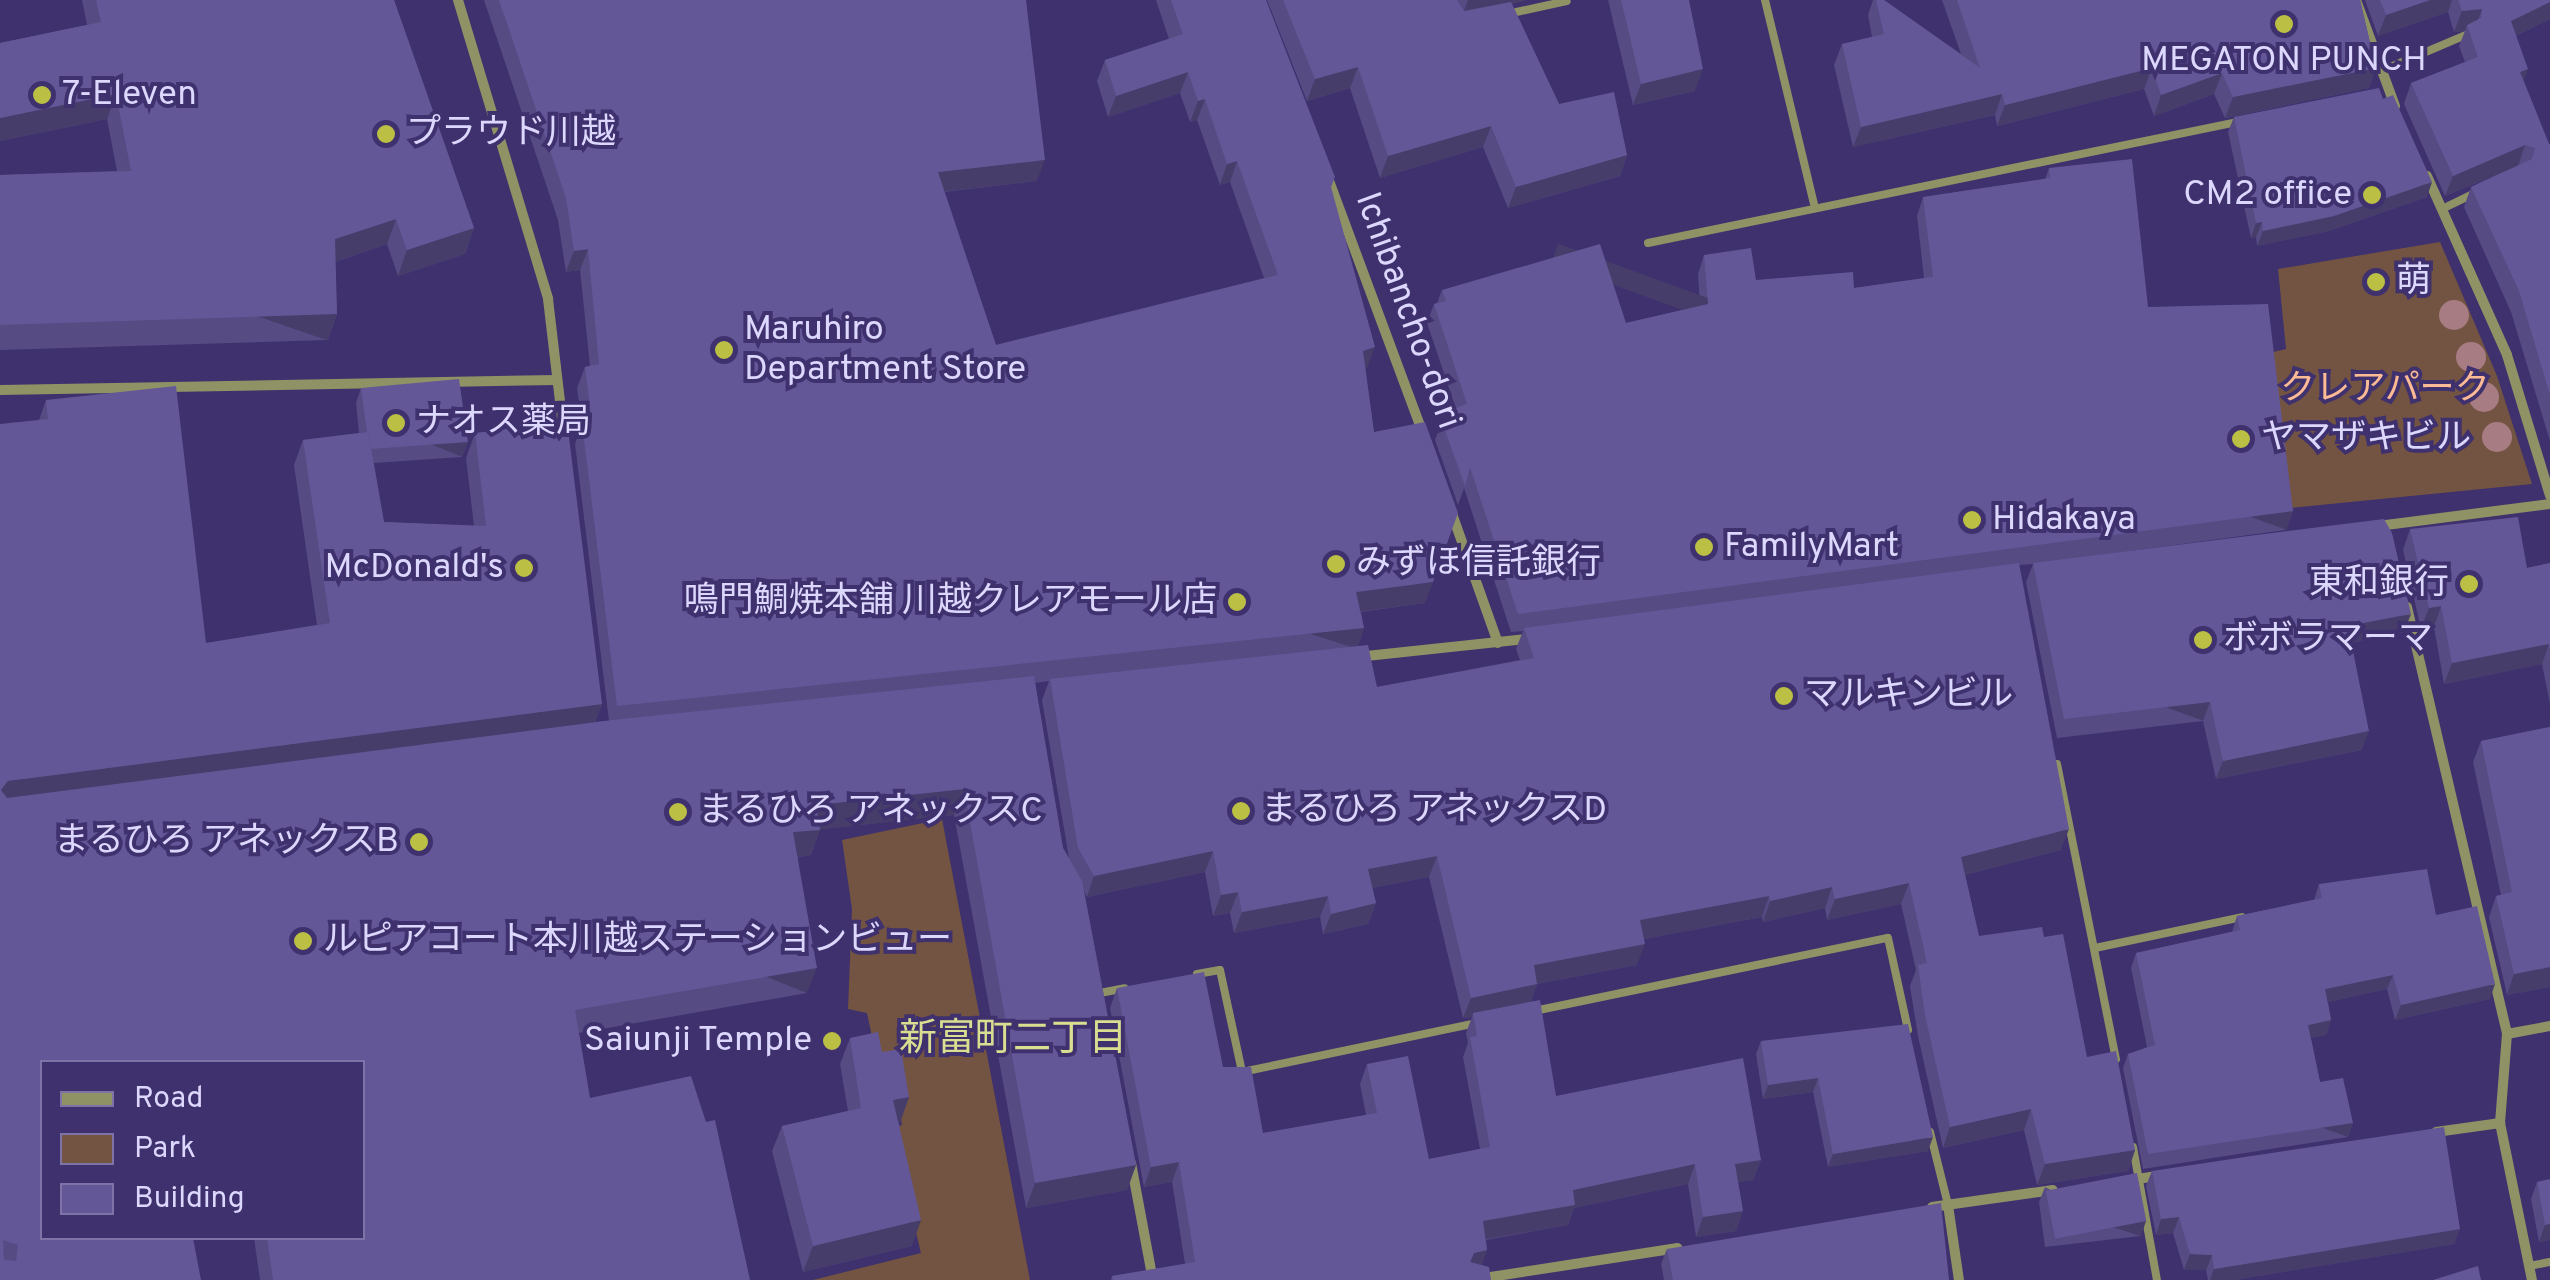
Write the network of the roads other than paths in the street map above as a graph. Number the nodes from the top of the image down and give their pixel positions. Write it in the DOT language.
graph roads {
  1 [pos="458,0"];
  2 [pos="1766,0"];
  3 [pos="2356,0"];
  4 [pos="1567,1"];
  5 [pos="1494,17"];
  6 [pos="2468,34"];
  7 [pos="2382,71"];
  8 [pos="2389,92"];
  9 [pos="2370,96"];
  10 [pos="2255,119"];
  11 [pos="2404,125"];
  12 [pos="2419,158"];
  13 [pos="1321,159"];
  14 [pos="2489,187"];
  15 [pos="1815,208"];
  16 [pos="2442,208"];
  17 [pos="1648,242"];
  18 [pos="557,380"];
  19 [pos="0,390"];
  20 [pos="1427,445"];
  21 [pos="567,455"];
  22 [pos="1446,499"];
  23 [pos="2550,500"];
  24 [pos="2388,525"];
  25 [pos="2369,528"];
  26 [pos="2392,544"];
  27 [pos="2406,600"];
  28 [pos="1556,635"];
  29 [pos="1498,642"];
  30 [pos="1342,659"];
  31 [pos="2052,742"];
  32 [pos="2263,913"];
  33 [pos="2095,948"];
  34 [pos="1096,976"];
  35 [pos="1186,976"];
  36 [pos="1134,986"];
  37 [pos="1100,993"];
  38 [pos="1103,1012"];
  39 [pos="1516,1015"];
  40 [pos="1496,1019"];
  41 [pos="2550,1026"];
  42 [pos="2507,1034"];
  43 [pos="1912,1051"];
  44 [pos="2117,1064"];
  45 [pos="2500,1123"];
  46 [pos="1929,1126"];
  47 [pos="2422,1134"];
  48 [pos="2132,1140"];
  49 [pos="1128,1146"];
  50 [pos="2178,1173"];
  51 [pos="2140,1178"];
  52 [pos="2102,1184"];
  53 [pos="2063,1189"];
  54 [pos="1948,1205"];
  55 [pos="1911,1211"];
  56 [pos="1687,1246"];
  57 [pos="2550,1262"];
  58 [pos="2529,1266"];
  59 [pos="1153,1280"];
  60 [pos="1471,1280"];
  61 [pos="1959,1280"];
  62 [pos="2157,1280"];
  63 [pos="2532,1280"];
  1 -- 18 [label="street"];
  2 -- 15 [label="lane"];
  3 -- 7 [label="street"];
  4 -- 5 [label="lane"];
  6 -- 7 [label="lane"];
  7 -- 8 [label="street"];
  8 -- 9 [label="lane"];
  8 -- 11 [label="street"];
  10 -- 15 [label="lane"];
  12 -- 16 [label="street"];
  13 -- 20 [label="street, Ichibancho-dori"];
  14 -- 16 [label="lane"];
  15 -- 17 [label="lane"];
  16 -- 23 [label="street"];
  18 -- 19 [label="street"];
  18 -- 21 [label="street"];
  22 -- 29 [label="street"];
  23 -- 24 [label="street"];
  24 -- 25 [label="street"];
  24 -- 26 [label="street"];
  27 -- 42 [label="street"];
  28 -- 29 [label="street"];
  29 -- 30 [label="street"];
  31 -- 33 [label="lane"];
  32 -- 33 [label="lane"];
  33 -- 44 [label="lane"];
  34 -- 37 [label="street"];
  35 -- 40 [label="lane"];
  36 -- 37 [label="lane"];
  37 -- 38 [label="street"];
  39 -- 43 [label="lane"];
  41 -- 42 [label="street"];
  42 -- 45 [label="street"];
  45 -- 47 [label="street"];
  45 -- 58 [label="street"];
  46 -- 54 [label="lane"];
  48 -- 51 [label="lane"];
  49 -- 59 [label="street"];
  50 -- 51 [label="street"];
  51 -- 52 [label="street"];
  51 -- 62 [label="lane"];
  53 -- 54 [label="street"];
  54 -- 55 [label="street"];
  54 -- 61 [label="street"];
  56 -- 60 [label="street"];
  57 -- 58 [label="lane"];
  58 -- 63 [label="street"];
}
